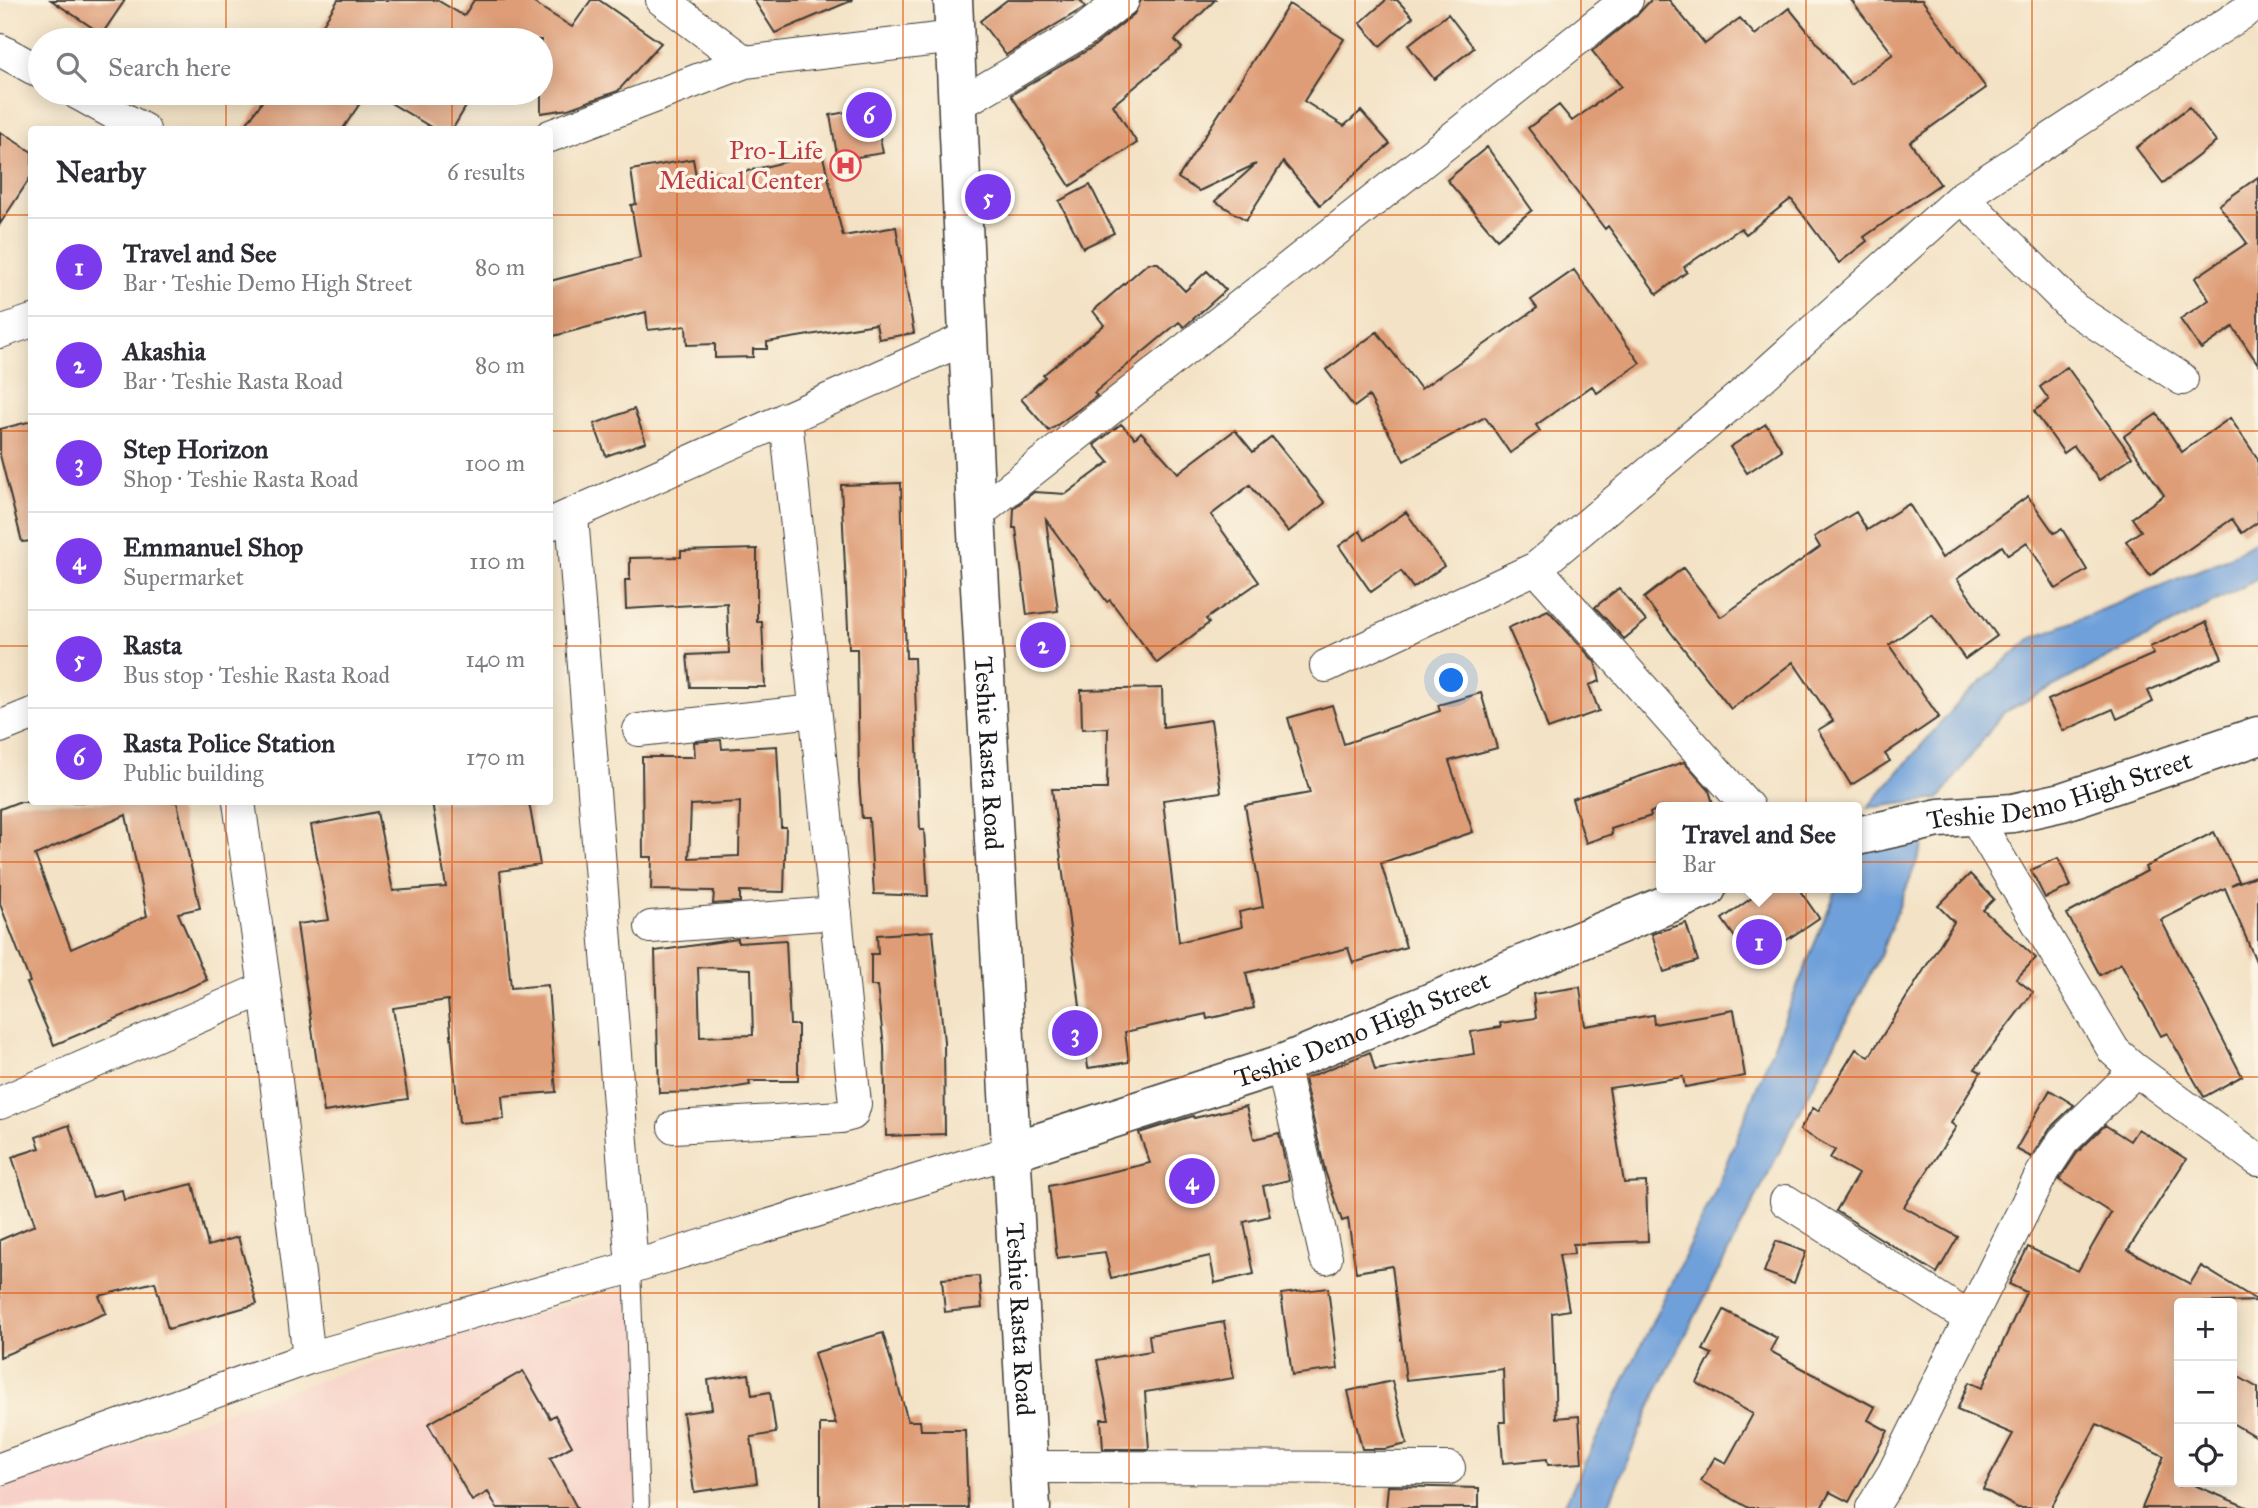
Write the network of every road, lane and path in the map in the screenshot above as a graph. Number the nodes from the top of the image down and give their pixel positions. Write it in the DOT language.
graph roads {
  1 [pos="662,0"];
  2 [pos="1124,0"];
  3 [pos="1627,0"];
  4 [pos="2258,3"];
  5 [pos="954,18"];
  6 [pos="0,50"];
  7 [pos="745,62"];
  8 [pos="28,65"];
  9 [pos="957,96"];
  10 [pos="99,105"];
  11 [pos="137,126"];
  12 [pos="553,135"];
  13 [pos="1962,197"];
  14 [pos="28,322"];
  15 [pos="0,332"];
  16 [pos="969,337"];
  17 [pos="2182,379"];
  18 [pos="786,418"];
  19 [pos="976,515"];
  20 [pos="561,520"];
  21 [pos="1536,568"];
  22 [pos="1326,666"];
  23 [pos="815,710"];
  24 [pos="28,716"];
  25 [pos="0,727"];
  26 [pos="639,730"];
  27 [pos="2258,736"];
  28 [pos="1744,802"];
  29 [pos="239,805"];
  30 [pos="1957,817"];
  31 [pos="1864,834"];
  32 [pos="1695,893"];
  33 [pos="836,913"];
  34 [pos="651,927"];
  35 [pos="265,988"];
  36 [pos="1282,1064"];
  37 [pos="2136,1070"];
  38 [pos="0,1102"];
  39 [pos="674,1127"];
  40 [pos="1010,1153"];
  41 [pos="2258,1160"];
  42 [pos="1786,1202"];
  43 [pos="1326,1258"];
  44 [pos="632,1267"];
  45 [pos="1969,1318"];
  46 [pos="309,1358"];
  47 [pos="1028,1467"];
  48 [pos="1449,1468"];
  49 [pos="0,1469"];
  50 [pos="641,1508"];
  51 [pos="1031,1508"];
  52 [pos="1872,1508"];
  1 -- 7 [label="street"];
  2 -- 9 [label="street"];
  3 -- 19 [label="street"];
  4 -- 13 [label="street"];
  5 -- 7 [label="street"];
  5 -- 9 [label="main road, Teshie Rasta Road"];
  6 -- 8 [label="street"];
  7 -- 12 [label="street"];
  9 -- 16 [label="main road, Teshie Rasta Road"];
  10 -- 11 [label="street"];
  13 -- 17 [label="street"];
  13 -- 21 [label="street"];
  14 -- 15 [label="street"];
  16 -- 18 [label="street"];
  16 -- 19 [label="main road, Teshie Rasta Road"];
  18 -- 20 [label="street"];
  18 -- 23 [label="street"];
  19 -- 40 [label="main road, Teshie Rasta Road"];
  20 -- 44 [label="street"];
  21 -- 22 [label="street"];
  21 -- 28 [label="street"];
  23 -- 26 [label="street"];
  23 -- 33 [label="street"];
  24 -- 25 [label="street"];
  27 -- 30 [label="main road, Teshie Demo High Street"];
  29 -- 35 [label="street"];
  30 -- 31 [label="main road, Teshie Demo High Street"];
  30 -- 37 [label="street"];
  32 -- 36 [label="main road, Teshie Demo High Street"];
  33 -- 34 [label="street"];
  33 -- 39 [label="street"];
  35 -- 38 [label="street"];
  35 -- 46 [label="street"];
  36 -- 40 [label="main road, Teshie Demo High Street"];
  36 -- 43 [label="street"];
  37 -- 41 [label="street"];
  37 -- 45 [label="street"];
  40 -- 44 [label="street"];
  40 -- 47 [label="main road, Teshie Rasta Road"];
  42 -- 45 [label="street"];
  44 -- 46 [label="street"];
  44 -- 50 [label="lane"];
  45 -- 52 [label="street"];
  46 -- 49 [label="street"];
  47 -- 48 [label="street"];
  47 -- 51 [label="main road, Teshie Rasta Road"];
}
